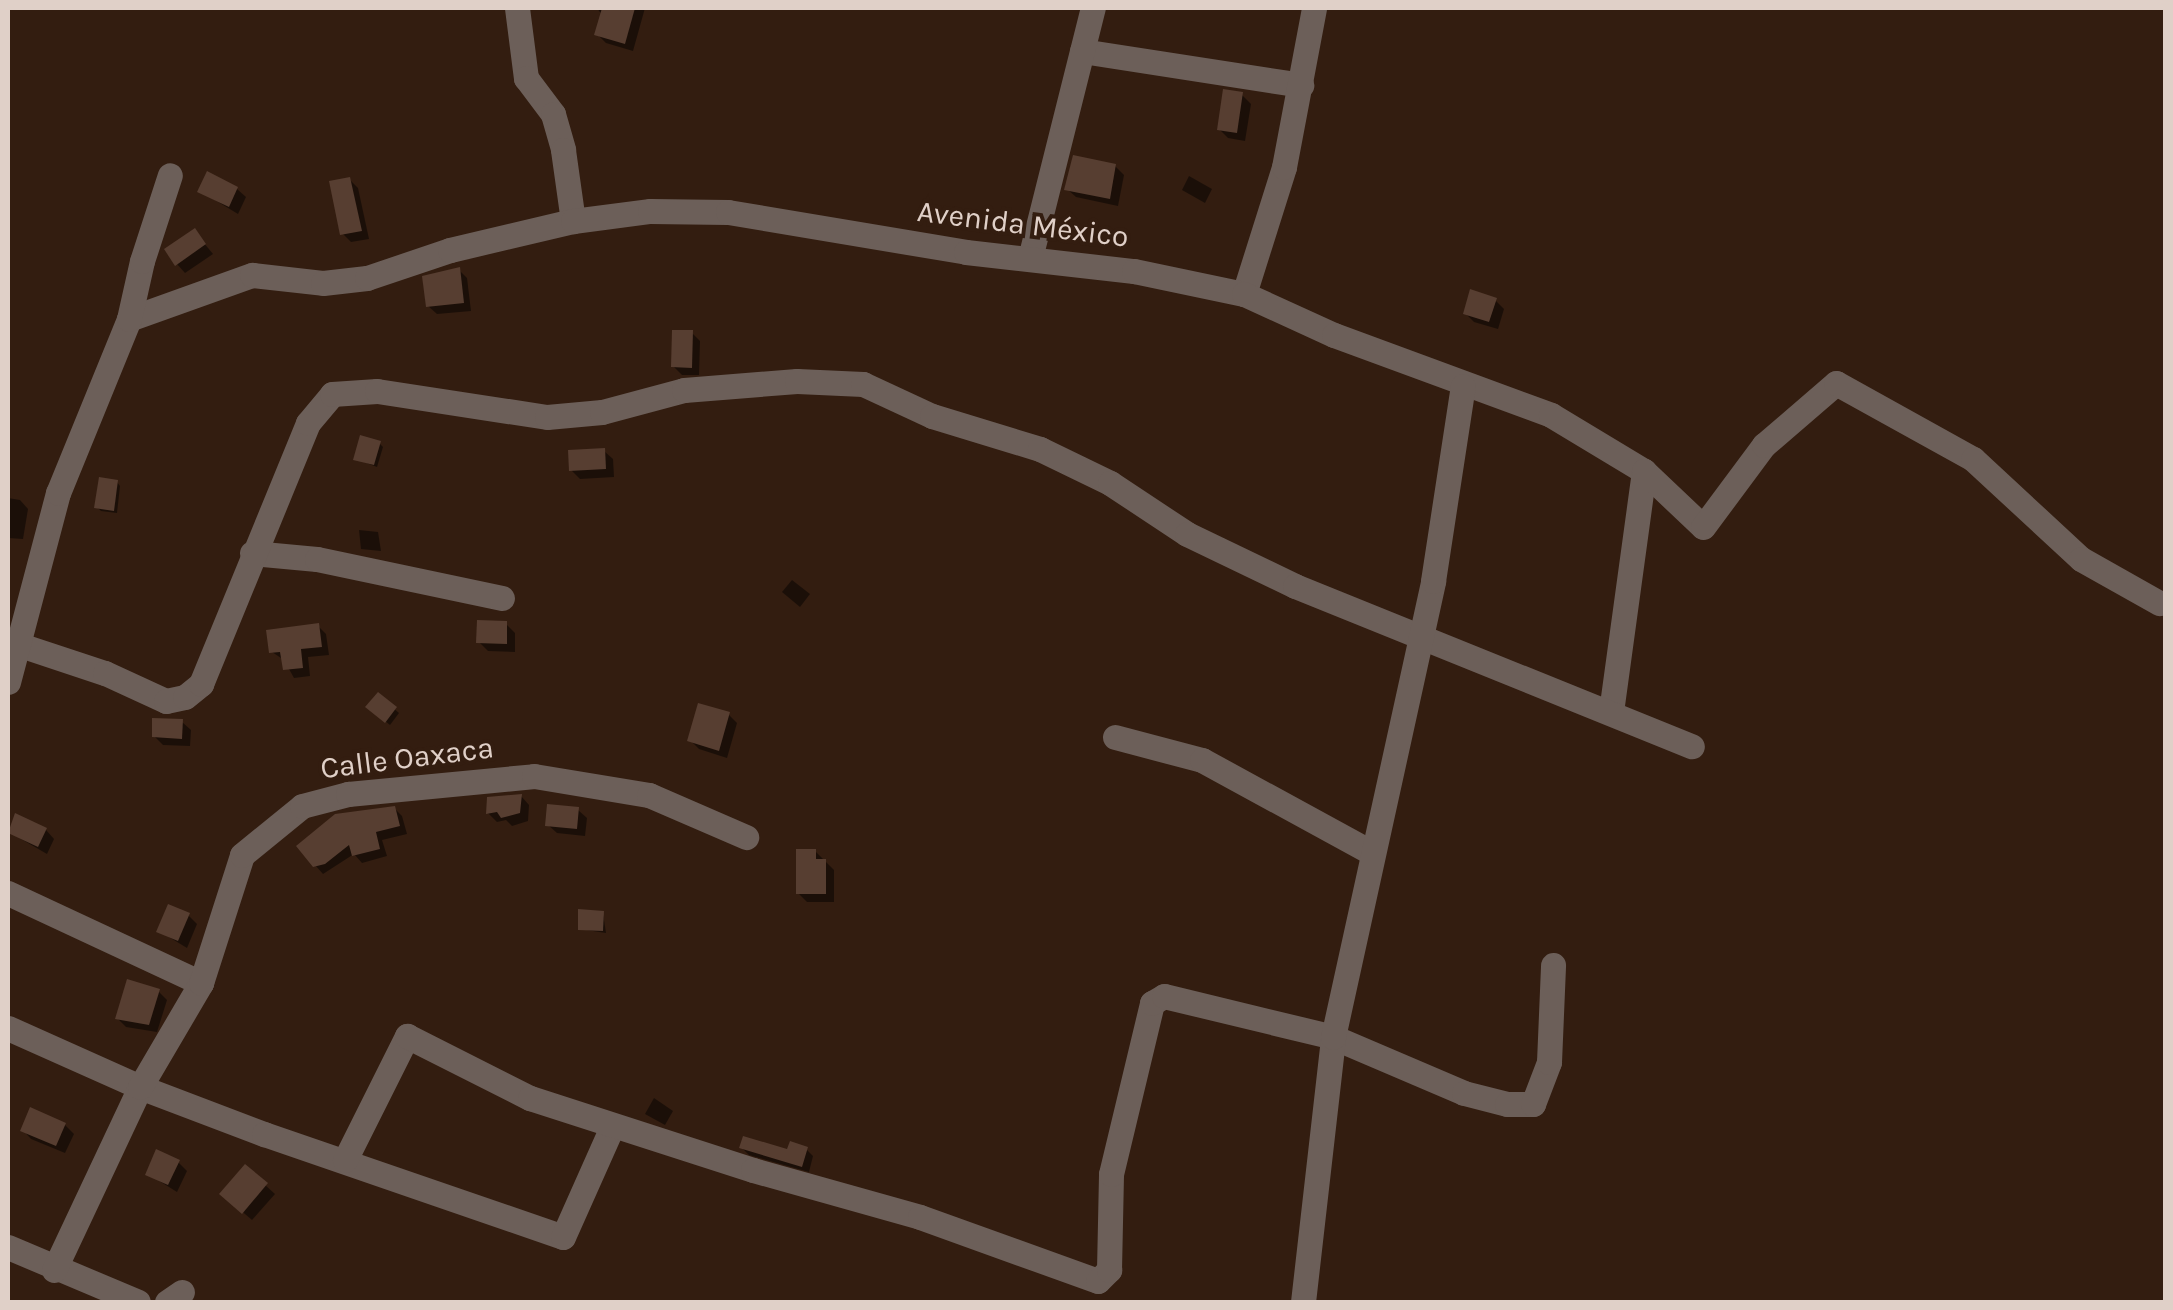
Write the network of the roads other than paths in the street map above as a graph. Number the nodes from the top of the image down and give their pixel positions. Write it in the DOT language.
graph roads {
  1 [pos="517,8"];
  2 [pos="1093,8"];
  3 [pos="1314,8"];
  4 [pos="1082,51"];
  5 [pos="1301,85"];
  6 [pos="170,176"];
  7 [pos="573,221"];
  8 [pos="1030,258"];
  9 [pos="1244,294"];
  10 [pos="129,319"];
  11 [pos="1464,386"];
  12 [pos="1644,471"];
  13 [pos="252,553"];
  14 [pos="502,598"];
  15 [pos="2159,603"];
  16 [pos="1420,638"];
  17 [pos="13,643"];
  18 [pos="8,682"];
  19 [pos="1611,712"];
  20 [pos="1115,736"];
  21 [pos="1692,746"];
  22 [pos="746,836"];
  23 [pos="1371,852"];
  24 [pos="8,893"];
  25 [pos="1553,966"];
  26 [pos="201,982"];
  27 [pos="8,1028"];
  28 [pos="1334,1036"];
  29 [pos="140,1086"];
  30 [pos="612,1127"];
  31 [pos="346,1160"];
  32 [pos="8,1247"];
  33 [pos="54,1270"];
  34 [pos="138,1302"];
  35 [pos="1303,1302"];
  1 -- 7 [label="street"];
  2 -- 4 [label="street"];
  3 -- 5 [label="street"];
  4 -- 5 [label="street"];
  4 -- 8 [label="street"];
  5 -- 9 [label="street"];
  6 -- 10 [label="street"];
  7 -- 8 [label="street, Avenida México"];
  7 -- 10 [label="street, Avenida México"];
  8 -- 9 [label="street, Avenida México"];
  9 -- 11 [label="street, Avenida México"];
  10 -- 17 [label="street"];
  11 -- 12 [label="street, Avenida México"];
  11 -- 16 [label="street"];
  12 -- 15 [label="street, Avenida México"];
  12 -- 19 [label="street"];
  13 -- 14 [label="street"];
  13 -- 16 [label="street"];
  13 -- 17 [label="street"];
  16 -- 19 [label="street"];
  16 -- 23 [label="street"];
  17 -- 18 [label="street"];
  19 -- 21 [label="street"];
  20 -- 23 [label="street"];
  22 -- 26 [label="street, Calle Oaxaca"];
  23 -- 28 [label="street"];
  24 -- 26 [label="street"];
  25 -- 28 [label="street"];
  26 -- 29 [label="street, Calle Oaxaca"];
  27 -- 29 [label="street"];
  28 -- 30 [label="street"];
  28 -- 35 [label="street"];
  29 -- 31 [label="street"];
  29 -- 33 [label="street, Calle Oaxaca"];
  30 -- 31 [label="street"];
  30 -- 31 [label="street"];
  32 -- 33 [label="street"];
  33 -- 34 [label="street"];
}
